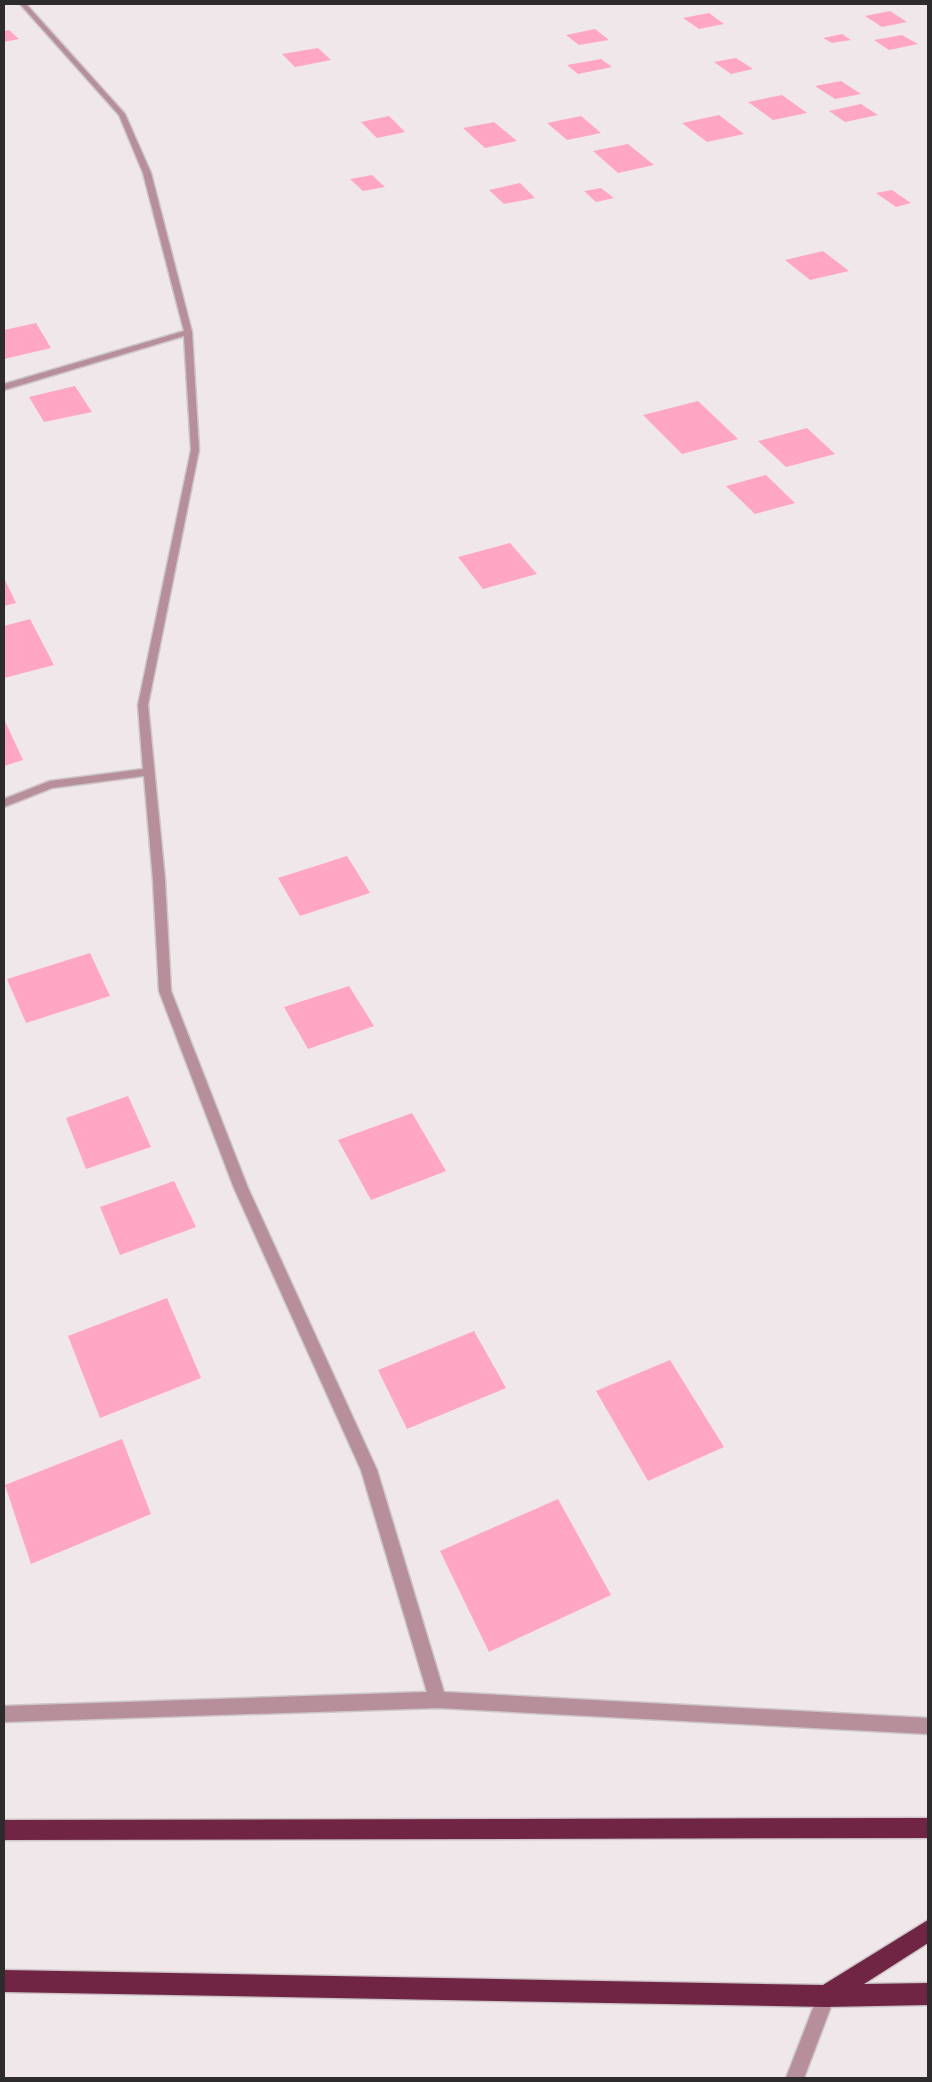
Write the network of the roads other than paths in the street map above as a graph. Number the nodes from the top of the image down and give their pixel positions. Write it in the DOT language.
graph roads {
  1 [pos="23,4"];
  2 [pos="188,332"];
  3 [pos="4,387"];
  4 [pos="149,772"];
  5 [pos="4,803"];
  6 [pos="438,1700"];
  7 [pos="4,1714"];
  8 [pos="928,1726"];
  9 [pos="928,1828"];
  10 [pos="4,1830"];
  11 [pos="928,1931"];
  12 [pos="4,1982"];
  13 [pos="928,1994"];
  14 [pos="826,1996"];
  15 [pos="795,2078"];
  1 -- 2 [label="street"];
  2 -- 3 [label="street"];
  2 -- 4 [label="street"];
  4 -- 5 [label="street"];
  4 -- 6 [label="street"];
  6 -- 7 [label="street"];
  6 -- 8 [label="street"];
  9 -- 10 [label="highway"];
  11 -- 14 [label="highway"];
  12 -- 14 [label="highway"];
  13 -- 14 [label="highway"];
  14 -- 15 [label="street"];
}
